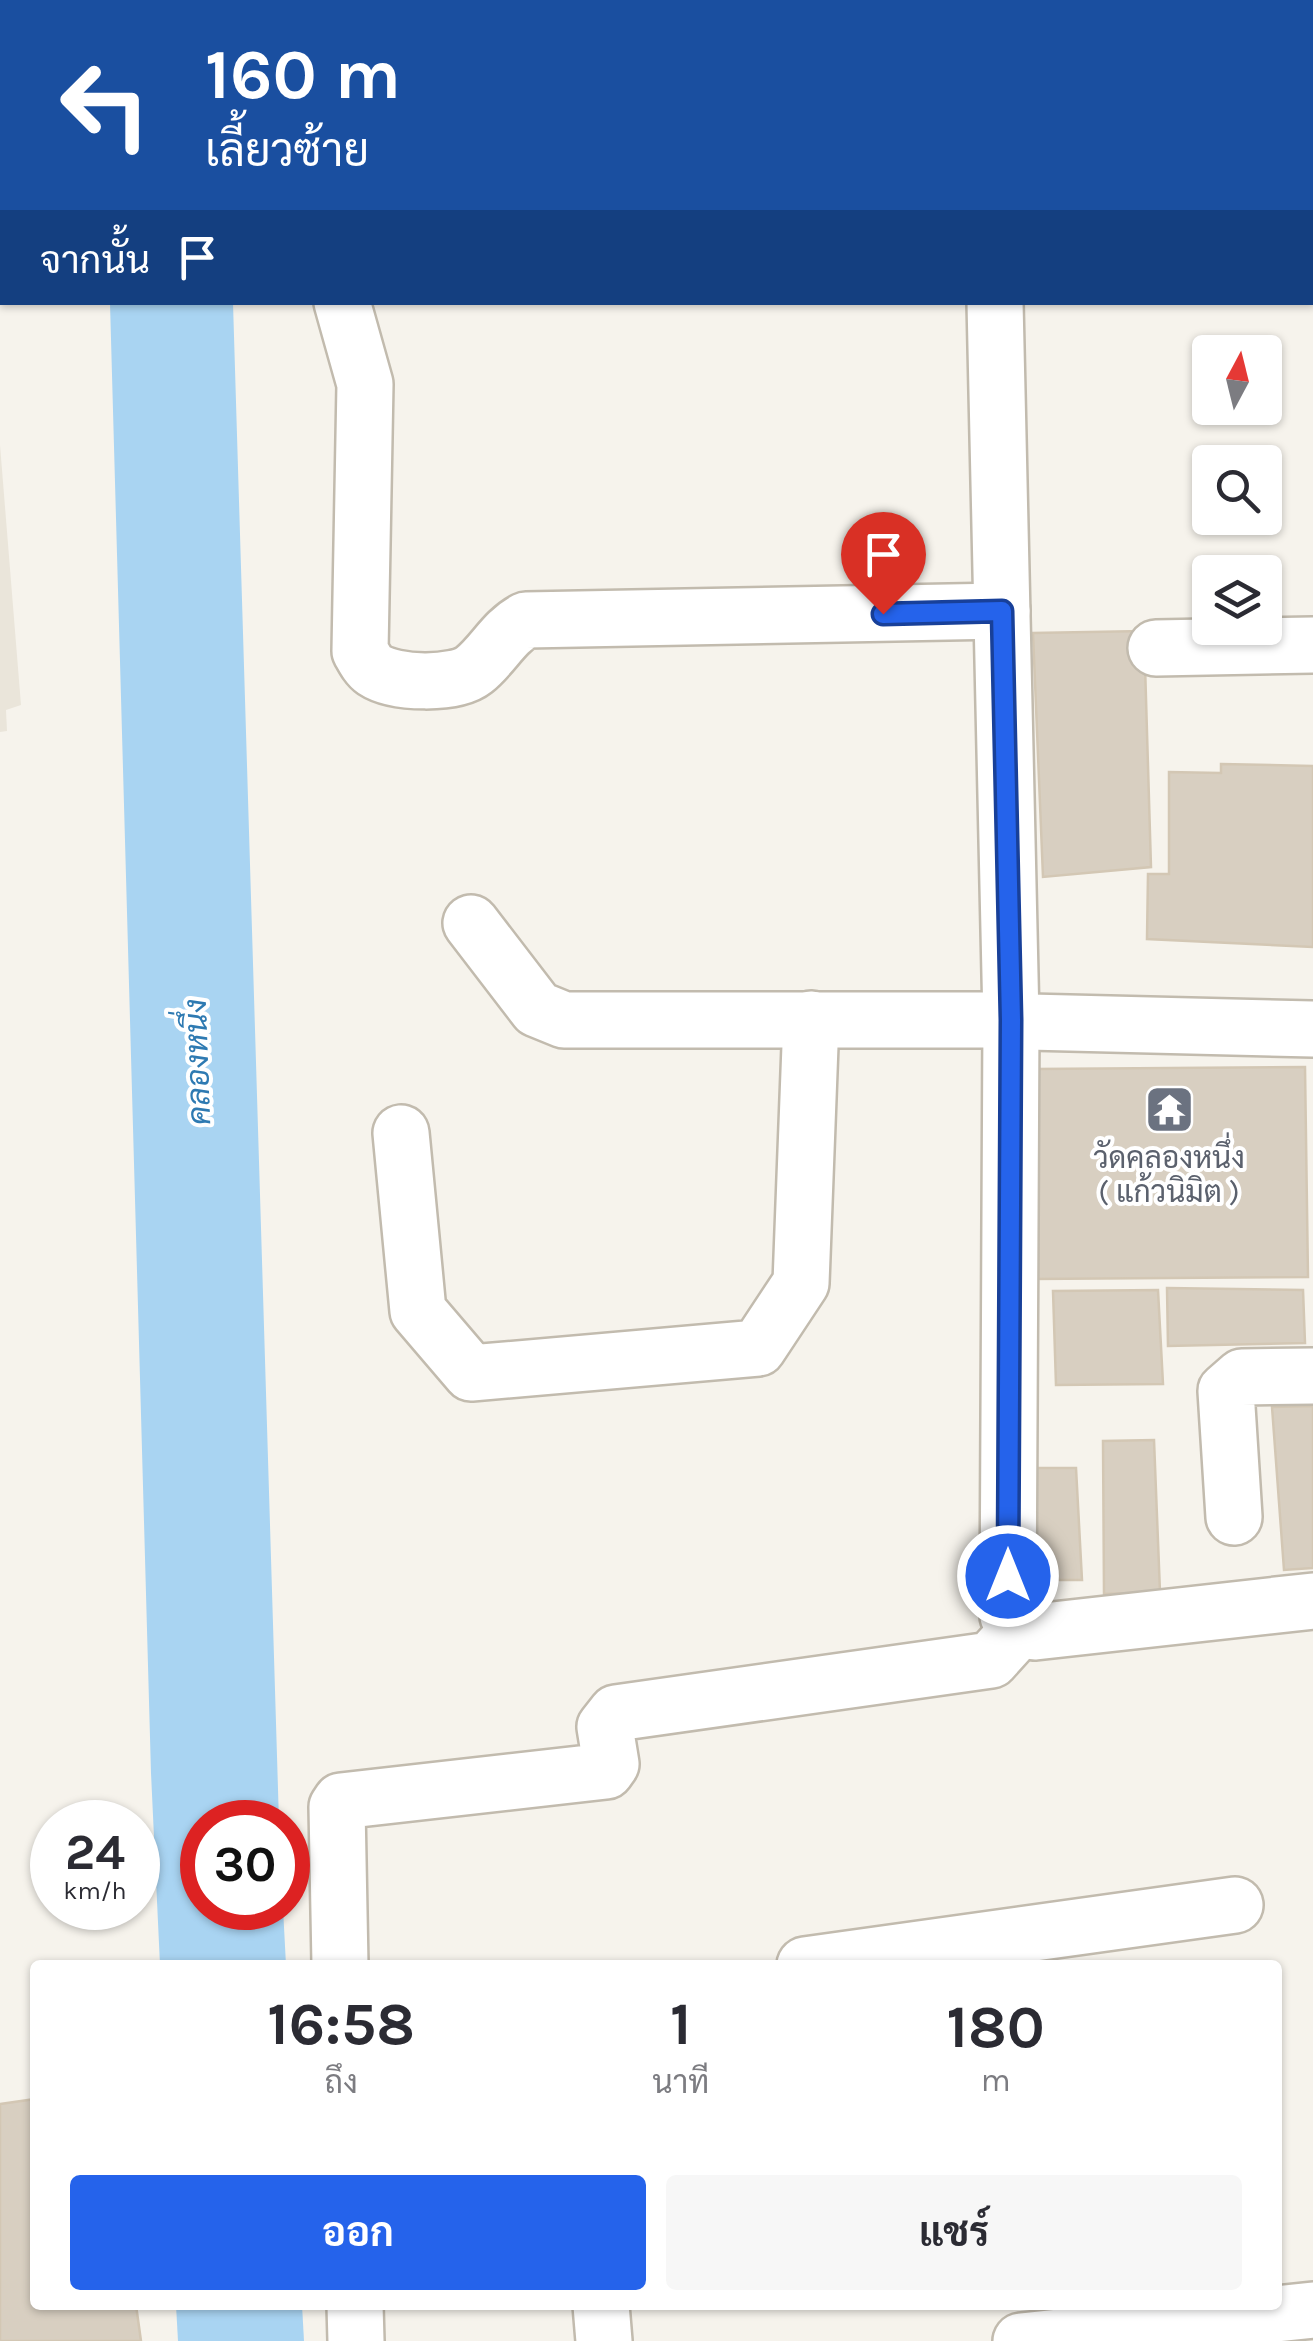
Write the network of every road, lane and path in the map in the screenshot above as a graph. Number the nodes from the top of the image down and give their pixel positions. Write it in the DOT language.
graph roads {
  1 [pos="343,305"];
  2 [pos="996,305"];
  3 [pos="1002,611"];
  4 [pos="1313,645"];
  5 [pos="1156,648"];
  6 [pos="471,924"];
  7 [pos="811,1019"];
  8 [pos="1020,1021"];
  9 [pos="1313,1029"];
  10 [pos="401,1133"];
  11 [pos="1313,1376"];
  12 [pos="1234,1517"];
  13 [pos="1313,1601"];
  14 [pos="1013,1622"];
  15 [pos="1234,1905"];
  16 [pos="340,1960"];
  17 [pos="841,1960"];
  18 [pos="354,2310"];
  19 [pos="601,2310"];
  20 [pos="1313,2310"];
  21 [pos="356,2341"];
  22 [pos="604,2341"];
  23 [pos="1020,2341"];
  1 -- 3 [label="street"];
  2 -- 3 [label="street"];
  3 -- 8 [label="street"];
  4 -- 5 [label="street"];
  6 -- 7 [label="street"];
  7 -- 8 [label="street"];
  7 -- 10 [label="street"];
  8 -- 9 [label="street"];
  8 -- 14 [label="street"];
  11 -- 12 [label="street"];
  13 -- 14 [label="street"];
  14 -- 16 [label="street"];
  15 -- 17 [label="street"];
  18 -- 21 [label="street"];
  19 -- 22 [label="street"];
  20 -- 23 [label="street"];
}
